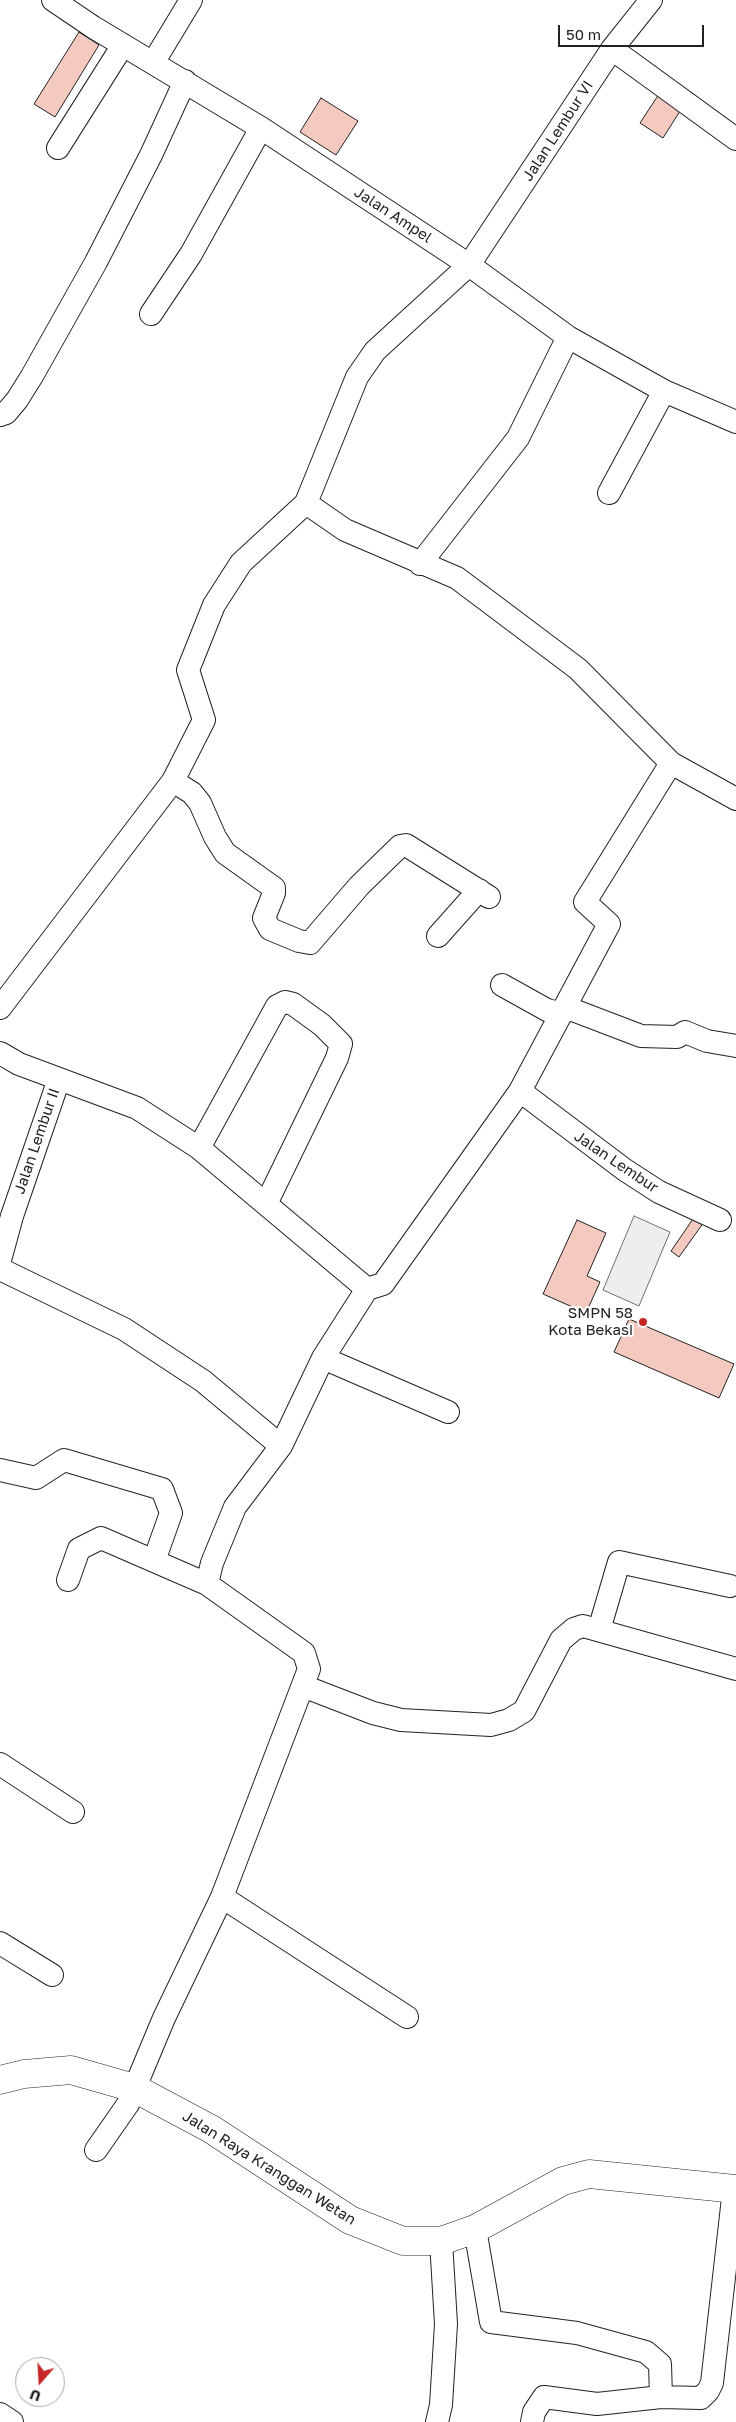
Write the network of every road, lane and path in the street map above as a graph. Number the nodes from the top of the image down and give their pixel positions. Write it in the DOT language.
graph roads {
  1 [pos="53,0"];
  2 [pos="191,0"];
  3 [pos="651,0"];
  4 [pos="123,45"];
  5 [pos="612,49"];
  6 [pos="153,62"];
  7 [pos="185,81"];
  8 [pos="261,128"];
  9 [pos="736,139"];
  10 [pos="58,148"];
  11 [pos="469,265"];
  12 [pos="151,314"];
  13 [pos="568,337"];
  14 [pos="664,391"];
  15 [pos="0,415"];
  16 [pos="736,422"];
  17 [pos="609,493"];
  18 [pos="306,503"];
  19 [pos="420,564"];
  20 [pos="671,763"];
  21 [pos="173,781"];
  22 [pos="736,799"];
  23 [pos="438,936"];
  24 [pos="502,985"];
  25 [pos="0,1008"];
  26 [pos="563,1010"];
  27 [pos="736,1046"];
  28 [pos="0,1053"];
  29 [pos="59,1079"];
  30 [pos="520,1091"];
  31 [pos="199,1148"];
  32 [pos="266,1204"];
  33 [pos="6,1213"];
  34 [pos="720,1220"];
  35 [pos="0,1260"];
  36 [pos="0,1269"];
  37 [pos="367,1289"];
  38 [pos="323,1358"];
  39 [pos="448,1412"];
  40 [pos="281,1446"];
  41 [pos="0,1470"];
  42 [pos="154,1561"];
  43 [pos="68,1580"];
  44 [pos="207,1584"];
  45 [pos="730,1586"];
  46 [pos="599,1630"];
  47 [pos="736,1669"];
  48 [pos="303,1686"];
  49 [pos="0,1764"];
  50 [pos="73,1812"];
  51 [pos="222,1897"];
  52 [pos="0,1943"];
  53 [pos="52,1975"];
  54 [pos="407,2017"];
  55 [pos="0,2080"];
  56 [pos="134,2088"];
  57 [pos="96,2150"];
  58 [pos="735,2189"];
  59 [pos="475,2229"];
  60 [pos="441,2242"];
  61 [pos="661,2397"];
  62 [pos="0,2414"];
  63 [pos="12,2422"];
  64 [pos="436,2422"];
  65 [pos="532,2422"];
  1 -- 4 [label="street, Jalan Ampel"];
  2 -- 6 [label="street"];
  3 -- 5 [label="street, Jalan Lembur VI"];
  4 -- 6 [label="street, Jalan Ampel"];
  4 -- 10 [label="street"];
  5 -- 9 [label="street"];
  5 -- 11 [label="street, Jalan Lembur VI"];
  6 -- 7 [label="street, Jalan Ampel"];
  7 -- 8 [label="street, Jalan Ampel"];
  7 -- 15 [label="street"];
  8 -- 11 [label="street, Jalan Ampel"];
  8 -- 12 [label="street"];
  11 -- 13 [label="street, Jalan Ampel"];
  11 -- 18 [label="street, Jalan Lembur VI"];
  13 -- 14 [label="street, Jalan Ampel"];
  13 -- 19 [label="street"];
  14 -- 16 [label="street, Jalan Ampel"];
  14 -- 17 [label="street"];
  18 -- 19 [label="street"];
  18 -- 21 [label="street"];
  19 -- 20 [label="street"];
  20 -- 22 [label="street"];
  20 -- 26 [label="street"];
  21 -- 23 [label="street"];
  21 -- 25 [label="street"];
  24 -- 26 [label="street"];
  26 -- 27 [label="street"];
  26 -- 30 [label="street"];
  28 -- 29 [label="street"];
  29 -- 31 [label="street"];
  29 -- 33 [label="street, Jalan Lembur II"];
  30 -- 34 [label="street, Jalan Lembur"];
  30 -- 37 [label="street"];
  31 -- 32 [label="street"];
  31 -- 32 [label="street"];
  32 -- 37 [label="street"];
  33 -- 35 [label="street, Jalan Lembur II"];
  36 -- 40 [label="street"];
  37 -- 38 [label="street"];
  38 -- 39 [label="street"];
  38 -- 40 [label="street"];
  40 -- 44 [label="street"];
  41 -- 42 [label="street"];
  42 -- 43 [label="street"];
  42 -- 44 [label="street"];
  44 -- 48 [label="street"];
  45 -- 46 [label="street"];
  46 -- 47 [label="street"];
  46 -- 48 [label="street"];
  48 -- 51 [label="street"];
  49 -- 50 [label="street"];
  51 -- 54 [label="street"];
  51 -- 56 [label="street"];
  52 -- 53 [label="street"];
  55 -- 56 [label="main road, Jalan Raya Kranggan Wetan"];
  56 -- 57 [label="street"];
  56 -- 60 [label="main road, Jalan Raya Kranggan Wetan"];
  58 -- 59 [label="main road, Jalan Raya Kranggan Wetan"];
  58 -- 61 [label="street"];
  59 -- 60 [label="main road, Jalan Raya Kranggan Wetan"];
  59 -- 61 [label="street"];
  60 -- 64 [label="street"];
  61 -- 65 [label="street"];
  62 -- 63 [label="street"];
}
